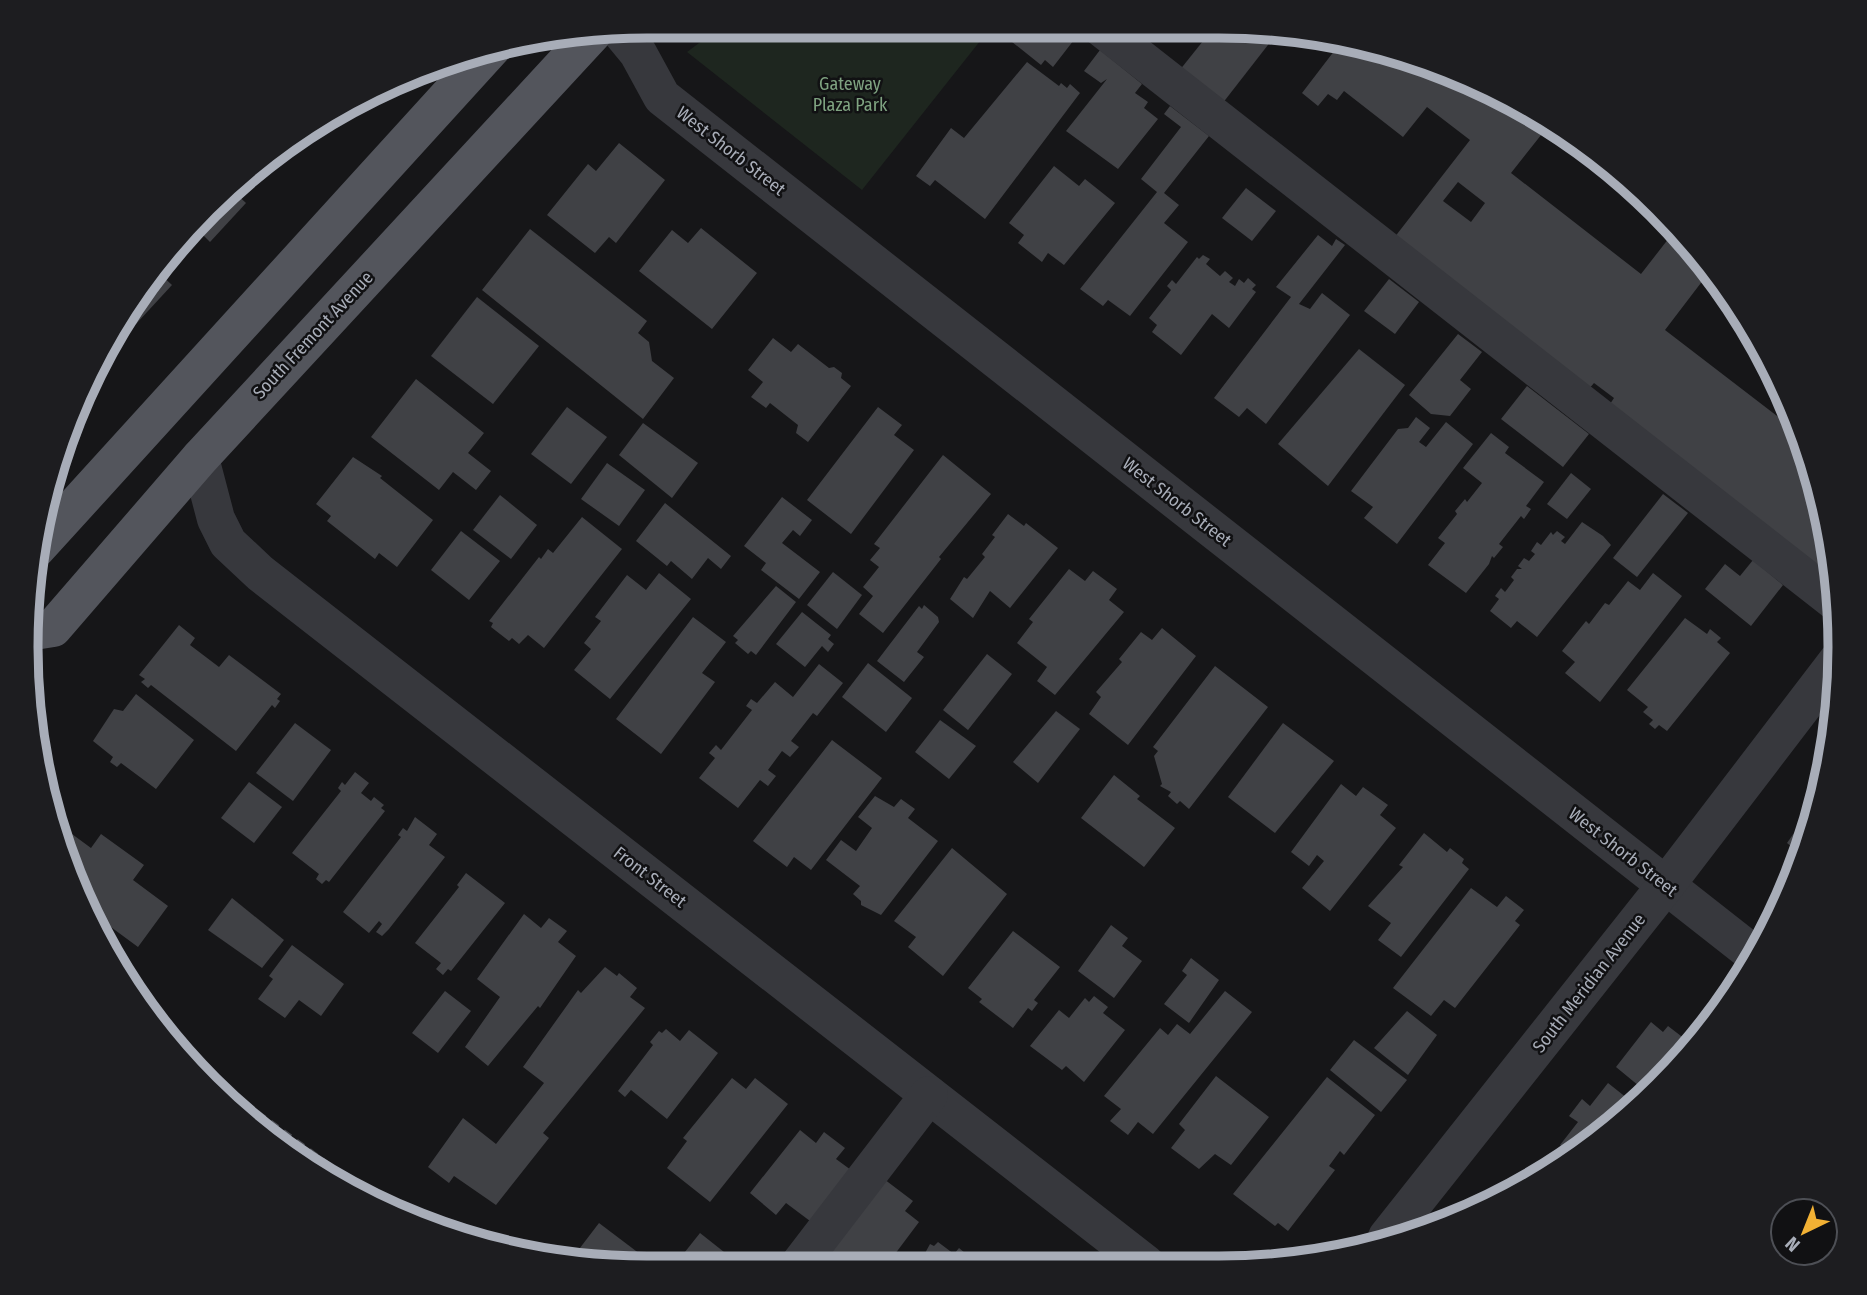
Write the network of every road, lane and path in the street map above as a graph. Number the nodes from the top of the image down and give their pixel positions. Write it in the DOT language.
graph roads {
  1 [pos="1114,38"];
  2 [pos="626,39"];
  3 [pos="584,42"];
  4 [pos="479,63"];
  5 [pos="200,458"];
  6 [pos="49,535"];
  7 [pos="1826,594"];
  8 [pos="39,630"];
  9 [pos="1827,675"];
  10 [pos="1666,886"];
  11 [pos="1748,950"];
  12 [pos="929,1096"];
  13 [pos="1391,1231"];
  14 [pos="806,1256"];
  15 [pos="1136,1256"];
  1 -- 7 [label="street"];
  2 -- 10 [label="street, West Shorb Street"];
  3 -- 5 [label="main road, South Fremont Avenue"];
  4 -- 6 [label="main road"];
  5 -- 8 [label="main road, South Fremont Avenue"];
  5 -- 12 [label="street, Front Street"];
  9 -- 10 [label="street, South Meridian Avenue"];
  10 -- 11 [label="street, West Shorb Street"];
  10 -- 13 [label="street, South Meridian Avenue"];
  12 -- 14 [label="street"];
  12 -- 15 [label="street, Front Street"];
}
